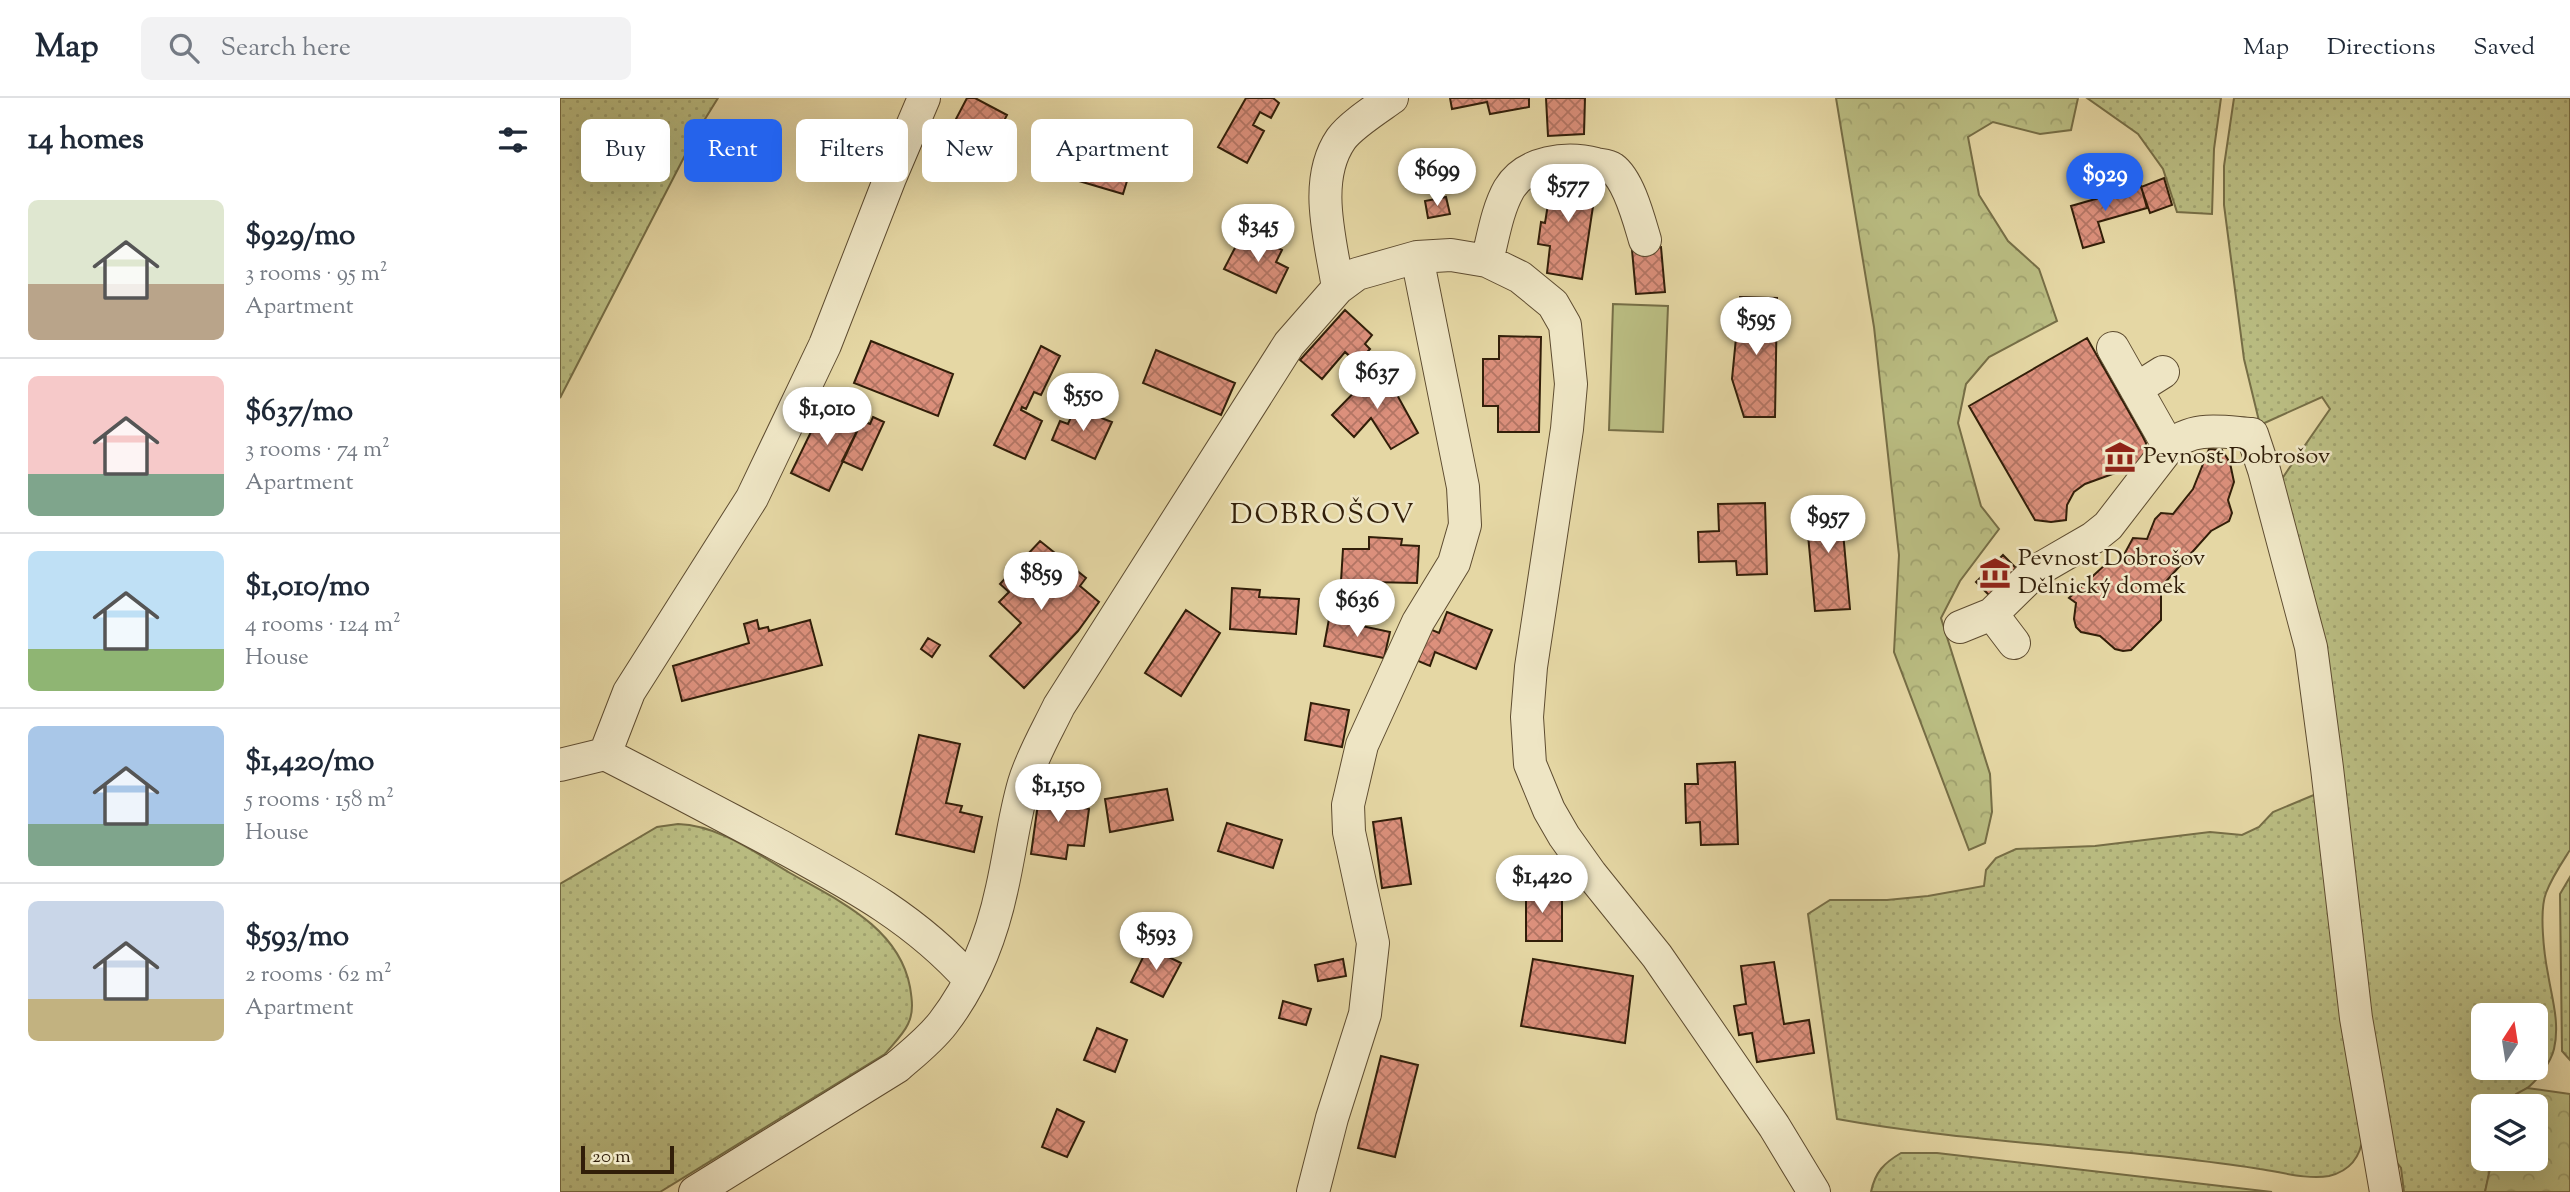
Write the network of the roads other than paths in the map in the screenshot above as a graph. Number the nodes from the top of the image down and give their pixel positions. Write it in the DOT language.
graph roads {
  1 [pos="924,98"];
  2 [pos="1392,98"];
  3 [pos="1645,240"];
  4 [pos="1417,257"];
  5 [pos="1487,261"];
  6 [pos="1338,288"];
  7 [pos="2113,348"];
  8 [pos="2163,372"];
  9 [pos="2136,389"];
  10 [pos="2169,446"];
  11 [pos="1992,614"];
  12 [pos="1960,627"];
  13 [pos="2014,643"];
  14 [pos="605,754"];
  15 [pos="560,765"];
  16 [pos="970,980"];
  17 [pos="695,1192"];
  18 [pos="1313,1192"];
  19 [pos="1814,1192"];
  20 [pos="2386,1192"];
  1 -- 14 [label="street"];
  2 -- 6 [label="street"];
  3 -- 5 [label="street"];
  4 -- 5 [label="street"];
  4 -- 6 [label="street"];
  4 -- 18 [label="street"];
  5 -- 19 [label="street"];
  6 -- 16 [label="street"];
  7 -- 9 [label="street"];
  8 -- 9 [label="street"];
  9 -- 10 [label="street"];
  10 -- 11 [label="street"];
  10 -- 20 [label="street"];
  11 -- 12 [label="street"];
  11 -- 13 [label="street"];
  14 -- 15 [label="street"];
  14 -- 16 [label="street"];
  16 -- 17 [label="street"];
}
